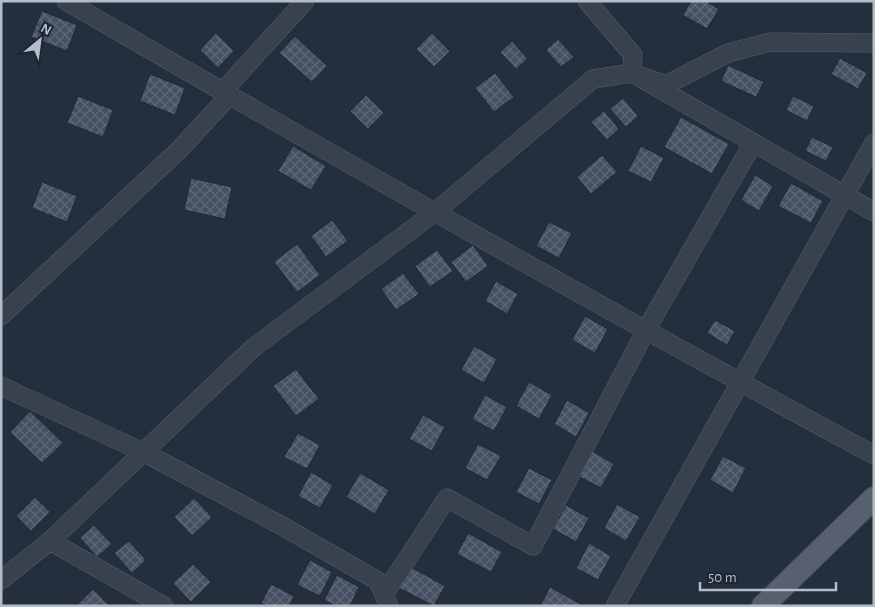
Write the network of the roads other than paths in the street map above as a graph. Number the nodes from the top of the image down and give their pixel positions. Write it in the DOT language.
graph roads {
  1 [pos="66,1"];
  2 [pos="305,1"];
  3 [pos="588,1"];
  4 [pos="874,43"];
  5 [pos="632,73"];
  6 [pos="225,94"];
  7 [pos="753,143"];
  8 [pos="874,143"];
  9 [pos="844,195"];
  10 [pos="435,212"];
  11 [pos="874,212"];
  12 [pos="1,316"];
  13 [pos="646,330"];
  14 [pos="740,383"];
  15 [pos="1,386"];
  16 [pos="143,452"];
  17 [pos="874,455"];
  18 [pos="874,498"];
  19 [pos="50,541"];
  20 [pos="1,580"];
  21 [pos="387,602"];
  22 [pos="164,606"];
  23 [pos="615,606"];
  24 [pos="763,606"];
  1 -- 6 [label="street"];
  2 -- 6 [label="street"];
  3 -- 5 [label="street"];
  4 -- 5 [label="street"];
  5 -- 7 [label="street"];
  5 -- 10 [label="street"];
  6 -- 10 [label="street"];
  6 -- 12 [label="street"];
  7 -- 9 [label="street"];
  7 -- 13 [label="street"];
  8 -- 9 [label="street"];
  9 -- 11 [label="street"];
  9 -- 14 [label="street"];
  10 -- 13 [label="street"];
  10 -- 16 [label="street"];
  13 -- 14 [label="street"];
  13 -- 21 [label="street"];
  14 -- 17 [label="street"];
  14 -- 23 [label="street"];
  15 -- 16 [label="street"];
  16 -- 19 [label="street"];
  16 -- 21 [label="street"];
  18 -- 24 [label="main road"];
  19 -- 20 [label="street"];
  19 -- 22 [label="street"];
}
